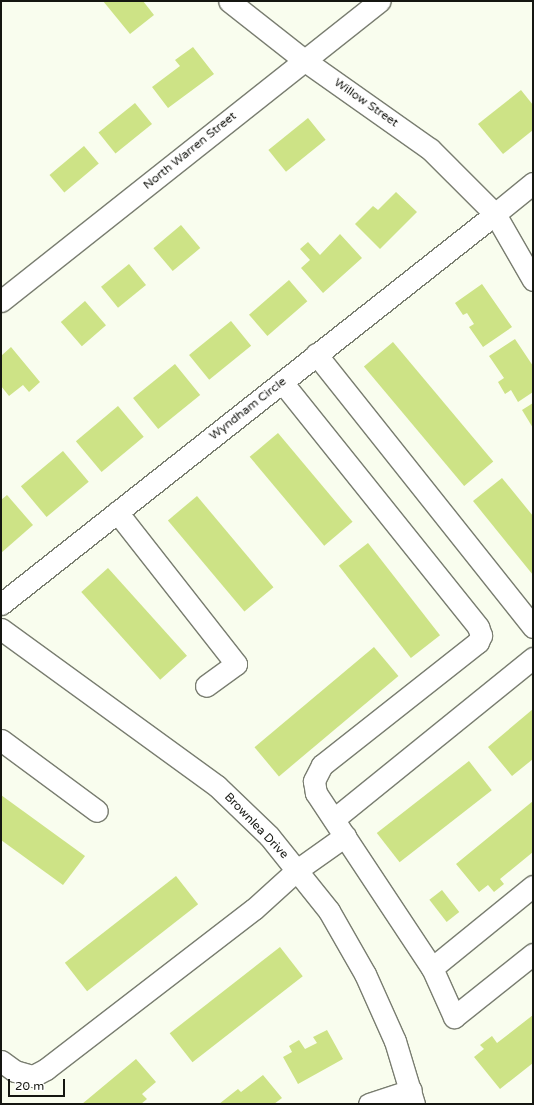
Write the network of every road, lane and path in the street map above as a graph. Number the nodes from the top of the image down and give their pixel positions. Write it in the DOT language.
graph roads {
  1 [pos="229,1"];
  2 [pos="379,1"];
  3 [pos="304,60"];
  4 [pos="533,183"];
  5 [pos="495,214"];
  6 [pos="533,280"];
  7 [pos="1,301"];
  8 [pos="316,354"];
  9 [pos="282,382"];
  10 [pos="117,512"];
  11 [pos="1,604"];
  12 [pos="533,627"];
  13 [pos="1,629"];
  14 [pos="533,658"];
  15 [pos="206,686"];
  16 [pos="1,740"];
  17 [pos="97,811"];
  18 [pos="334,819"];
  19 [pos="345,836"];
  20 [pos="297,870"];
  21 [pos="533,886"];
  22 [pos="533,954"];
  23 [pos="432,968"];
  24 [pos="1,1061"];
  25 [pos="412,1097"];
  26 [pos="369,1104"];
  1 -- 3 [label="street, Willow Street"];
  2 -- 3 [label="street, North Warren Street"];
  3 -- 5 [label="street, Willow Street"];
  3 -- 7 [label="street, North Warren Street"];
  4 -- 5 [label="street, Wyndham Circle"];
  5 -- 6 [label="street"];
  5 -- 8 [label="street, Wyndham Circle"];
  8 -- 9 [label="street, Wyndham Circle"];
  8 -- 12 [label="street"];
  9 -- 10 [label="street, Wyndham Circle"];
  9 -- 18 [label="street"];
  10 -- 11 [label="street, Wyndham Circle"];
  10 -- 15 [label="street"];
  13 -- 20 [label="street, Brownlea Drive"];
  14 -- 18 [label="street"];
  16 -- 17 [label="street"];
  18 -- 19 [label="street"];
  19 -- 20 [label="street"];
  19 -- 23 [label="street"];
  20 -- 24 [label="street"];
  20 -- 25 [label="street, Brownlea Drive"];
  21 -- 23 [label="street"];
  22 -- 23 [label="street"];
  25 -- 26 [label="street"];
}
